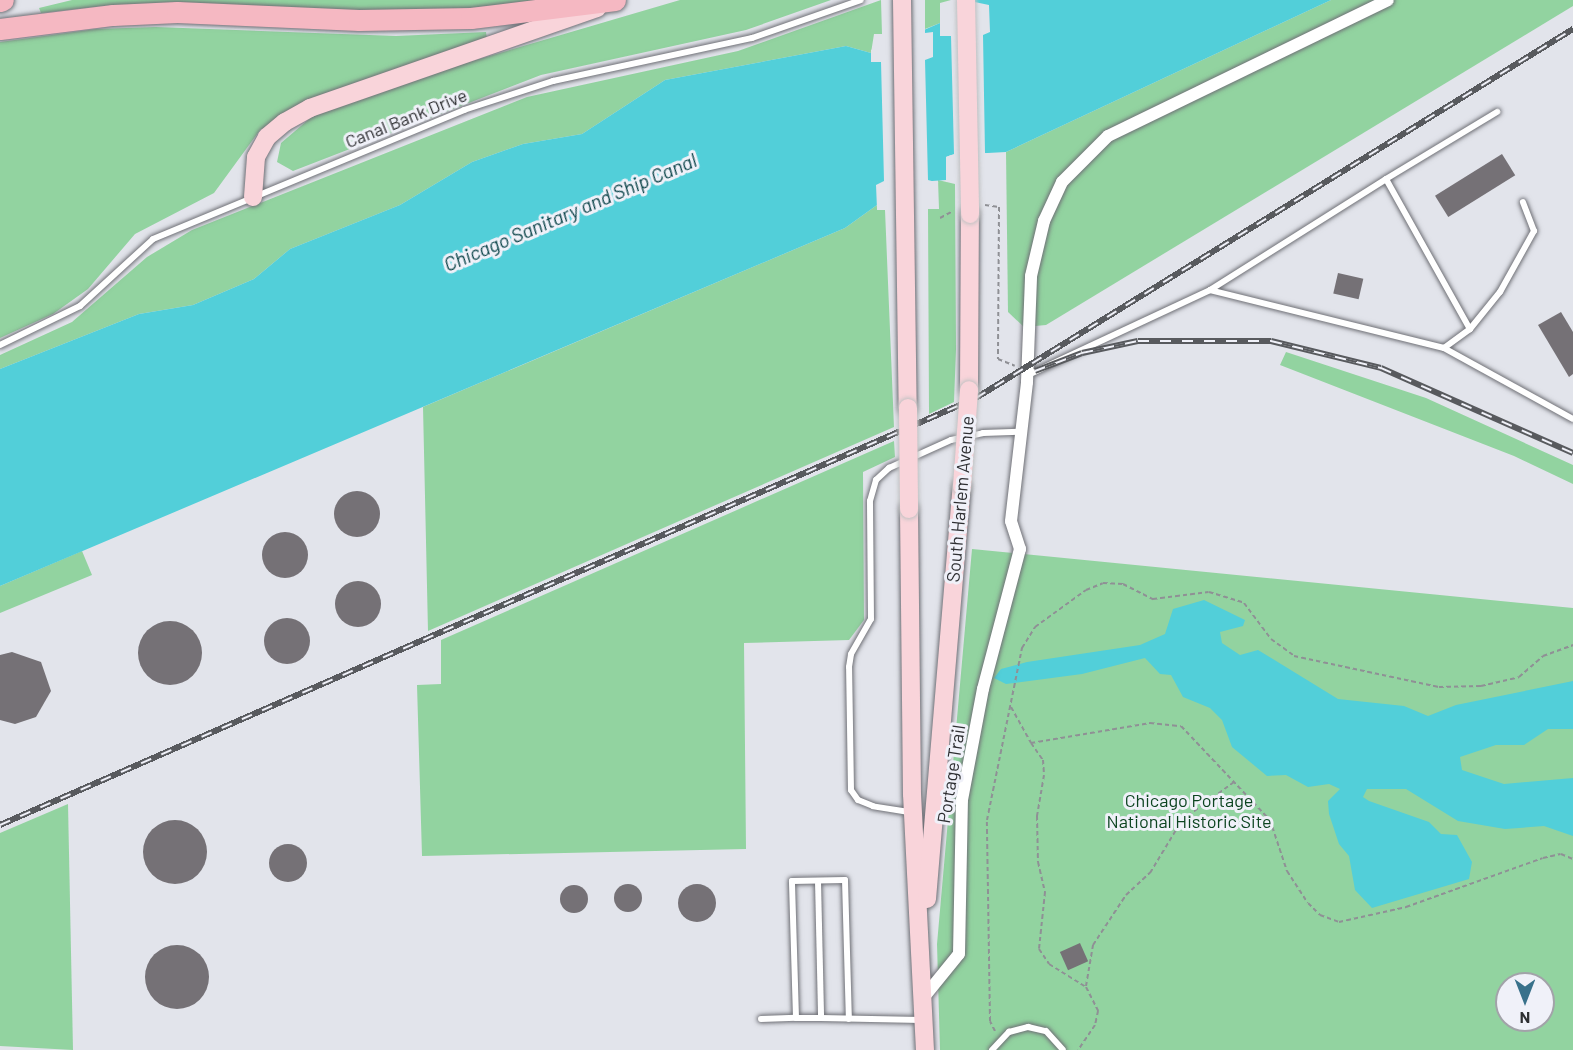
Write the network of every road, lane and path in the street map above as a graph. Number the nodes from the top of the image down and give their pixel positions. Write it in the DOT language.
graph roads {
  1 [pos="615,0"];
  2 [pos="621,0"];
  3 [pos="861,0"];
  4 [pos="902,0"];
  5 [pos="966,0"];
  6 [pos="1388,0"];
  7 [pos="0,29"];
  8 [pos="1497,112"];
  9 [pos="1386,179"];
  10 [pos="253,197"];
  11 [pos="1523,202"];
  12 [pos="974,205"];
  13 [pos="957,209"];
  14 [pos="940,218"];
  15 [pos="1210,290"];
  16 [pos="1470,329"];
  17 [pos="0,345"];
  18 [pos="1444,348"];
  19 [pos="1028,369"];
  20 [pos="1573,419"];
  21 [pos="1019,432"];
  22 [pos="1573,645"];
  23 [pos="1011,701"];
  24 [pos="1031,743"];
  25 [pos="1234,782"];
  26 [pos="913,812"];
  27 [pos="1573,859"];
  28 [pos="818,881"];
  29 [pos="1086,987"];
  30 [pos="924,997"];
  31 [pos="796,1018"];
  32 [pos="821,1018"];
  33 [pos="761,1019"];
  34 [pos="849,1019"];
  35 [pos="924,1020"];
  36 [pos="1084,1038"];
  37 [pos="1000,1039"];
  38 [pos="1088,1042"];
  39 [pos="925,1050"];
  40 [pos="992,1050"];
  41 [pos="1063,1050"];
  42 [pos="1078,1050"];
  1 -- 7 [label="highway"];
  2 -- 10 [label="main road"];
  3 -- 10 [label="lane, Canal Bank Drive"];
  4 -- 26 [label="main road, South Harlem Avenue, bridge"];
  5 -- 30 [label="main road, South Harlem Avenue, bridge"];
  6 -- 19 [label="street"];
  8 -- 9 [label="lane"];
  9 -- 15 [label="lane"];
  9 -- 16 [label="lane"];
  10 -- 17 [label="lane, Canal Bank Drive"];
  11 -- 16 [label="lane"];
  12 -- 19 [label="path"];
  13 -- 14 [label="path"];
  15 -- 18 [label="lane"];
  15 -- 19 [label="lane"];
  16 -- 18 [label="lane"];
  18 -- 20 [label="lane"];
  19 -- 21 [label="street"];
  21 -- 26 [label="lane"];
  21 -- 30 [label="street, Portage Trail"];
  22 -- 23 [label="path"];
  23 -- 24 [label="path"];
  23 -- 37 [label="path"];
  24 -- 25 [label="path"];
  24 -- 29 [label="path"];
  25 -- 27 [label="path"];
  25 -- 29 [label="path"];
  26 -- 30 [label="main road, South Harlem Avenue"];
  28 -- 31 [label="lane"];
  28 -- 32 [label="lane"];
  28 -- 34 [label="lane"];
  29 -- 36 [label="path"];
  30 -- 35 [label="main road, South Harlem Avenue"];
  31 -- 32 [label="lane"];
  31 -- 33 [label="lane"];
  32 -- 34 [label="lane"];
  34 -- 35 [label="lane"];
  35 -- 39 [label="main road, South Harlem Avenue"];
  36 -- 38 [label="path"];
  36 -- 42 [label="path"];
  37 -- 40 [label="lane"];
  37 -- 41 [label="lane"];
}
